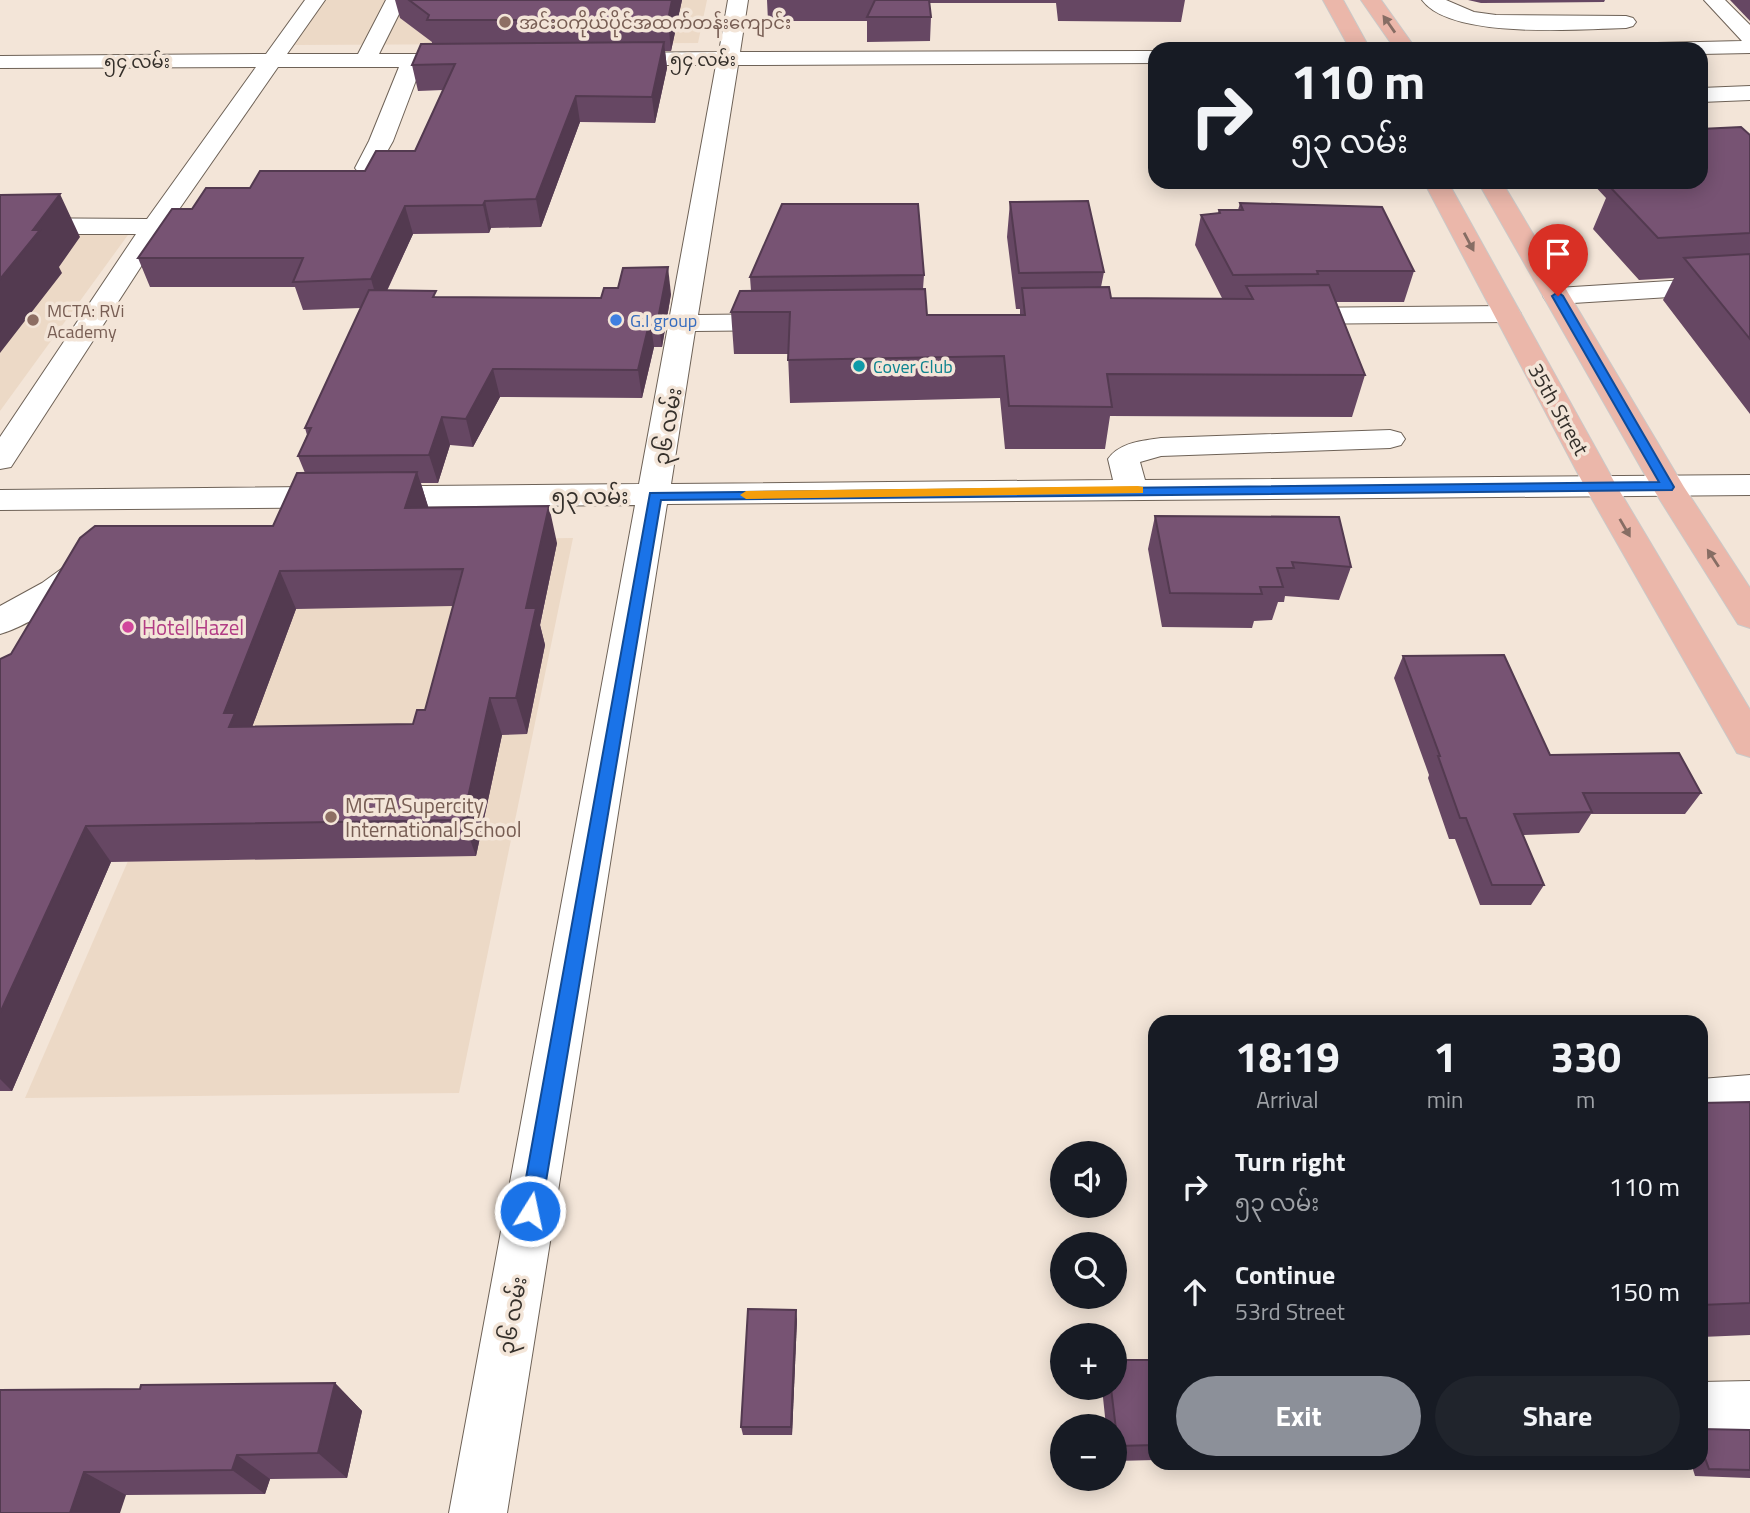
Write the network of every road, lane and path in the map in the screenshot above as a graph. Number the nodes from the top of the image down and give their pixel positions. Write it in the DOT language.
graph roads {
  1 [pos="315,0"];
  2 [pos="396,0"];
  3 [pos="738,0"];
  4 [pos="1333,0"];
  5 [pos="1371,0"];
  6 [pos="1432,0"];
  7 [pos="1714,0"];
  8 [pos="1626,22"];
  9 [pos="1750,37"];
  10 [pos="1356,42"];
  11 [pos="1401,42"];
  12 [pos="1750,47"];
  13 [pos="1708,48"];
  14 [pos="1148,57"];
  15 [pos="598,59"];
  16 [pos="728,59"];
  17 [pos="272,60"];
  18 [pos="365,60"];
  19 [pos="492,60"];
  20 [pos="412,61"];
  21 [pos="0,62"];
  22 [pos="1750,93"];
  23 [pos="1708,95"];
  24 [pos="366,168"];
  25 [pos="1440,189"];
  26 [pos="1494,189"];
  27 [pos="0,226"];
  28 [pos="154,227"];
  29 [pos="1750,284"];
  30 [pos="1558,296"];
  31 [pos="1507,314"];
  32 [pos="1256,317"];
  33 [pos="815,321"];
  34 [pos="685,323"];
  35 [pos="1390,439"];
  36 [pos="0,460"];
  37 [pos="1600,485"];
  38 [pos="1750,485"];
  39 [pos="1668,487"];
  40 [pos="1130,490"];
  41 [pos="655,496"];
  42 [pos="144,499"];
  43 [pos="0,500"];
  44 [pos="1750,616"];
  45 [pos="0,622"];
  46 [pos="1750,743"];
  47 [pos="1750,1097"];
  48 [pos="1708,1100"];
  49 [pos="1750,1408"];
  50 [pos="1708,1409"];
  51 [pos="478,1513"];
  1 -- 17 [label="street"];
  2 -- 18 [label="street"];
  3 -- 16 [label="street, ၃၆ လမ်း"];
  4 -- 10 [label="main road"];
  11 -- 5 [label="main road, one-way"];
  6 -- 8 [label="street"];
  7 -- 9 [label="street"];
  12 -- 13 [label="street"];
  14 -- 16 [label="street, ၅၄ လမ်း"];
  15 -- 16 [label="street, ၅၄ လမ်း"];
  16 -- 34 [label="street, ၃၆ လမ်း"];
  17 -- 18 [label="street, ၅၄ လမ်း"];
  17 -- 21 [label="street, ၅၄ လမ်း"];
  17 -- 28 [label="street"];
  18 -- 20 [label="street, ၅၄ လမ်း"];
  19 -- 20 [label="street, ၅၄ လမ်း"];
  20 -- 24 [label="street"];
  22 -- 23 [label="street"];
  25 -- 31 [label="main road, 35th Street, one-way"];
  26 -- 30 [label="main road"];
  27 -- 28 [label="street"];
  28 -- 36 [label="street"];
  29 -- 30 [label="street"];
  30 -- 39 [label="main road"];
  31 -- 32 [label="street"];
  31 -- 37 [label="main road, 35th Street"];
  33 -- 34 [label="street"];
  34 -- 41 [label="street, ၃၆ လမ်း"];
  35 -- 40 [label="street"];
  37 -- 39 [label="street, ၅၃ လမ်း"];
  37 -- 40 [label="street, ၅၃ လမ်း"];
  37 -- 46 [label="main road, 35th Street, one-way"];
  38 -- 39 [label="street, ၅၃ လမ်း"];
  44 -- 39 [label="main road, one-way"];
  40 -- 41 [label="street, ၅၃ လမ်း"];
  41 -- 42 [label="street, ၅၃ လမ်း"];
  41 -- 51 [label="street, ၃၆ လမ်း"];
  42 -- 43 [label="street, ၅၃ လမ်း"];
  42 -- 45 [label="street"];
  47 -- 48 [label="street"];
  49 -- 50 [label="street"];
}
